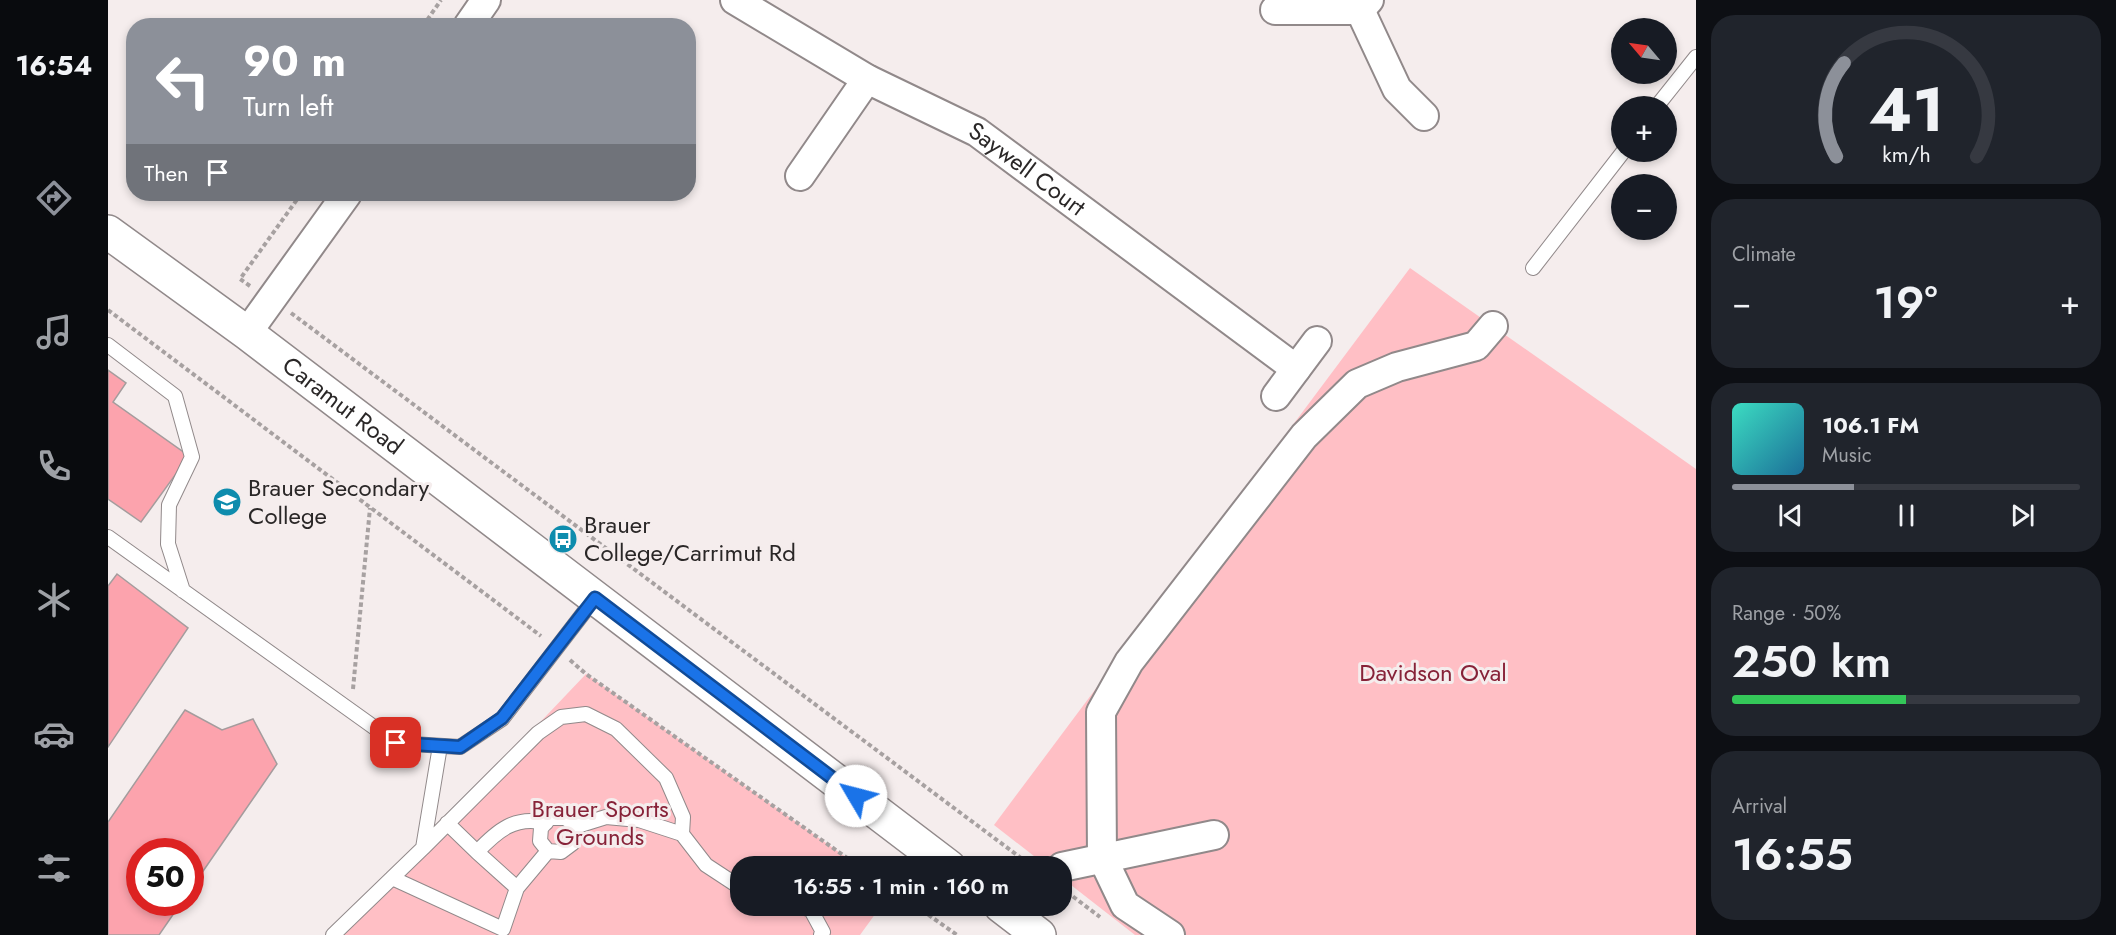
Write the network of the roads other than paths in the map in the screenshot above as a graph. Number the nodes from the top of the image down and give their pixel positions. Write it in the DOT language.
graph roads {
  1 [pos="486,0"];
  2 [pos="735,0"];
  3 [pos="1365,5"];
  4 [pos="1275,10"];
  5 [pos="474,18"];
  6 [pos="1696,57"];
  7 [pos="867,79"];
  8 [pos="1665,96"];
  9 [pos="1424,116"];
  10 [pos="1615,162"];
  11 [pos="800,176"];
  12 [pos="342,201"];
  13 [pos="108,232"];
  14 [pos="1533,268"];
  15 [pos="1494,326"];
  16 [pos="247,333"];
  17 [pos="1317,341"];
  18 [pos="108,345"];
  19 [pos="1296,369"];
  20 [pos="1276,396"];
  21 [pos="108,537"];
  22 [pos="183,591"];
  23 [pos="595,598"];
  24 [pos="440,746"];
  25 [pos="447,823"];
  26 [pos="546,823"];
  27 [pos="577,826"];
  28 [pos="682,834"];
  29 [pos="1214,835"];
  30 [pos="423,848"];
  31 [pos="548,851"];
  32 [pos="477,852"];
  33 [pos="935,856"];
  34 [pos="1102,857"];
  35 [pos="1072,864"];
  36 [pos="392,878"];
  37 [pos="730,881"];
  38 [pos="517,888"];
  39 [pos="814,916"];
  40 [pos="488,928"];
  41 [pos="507,932"];
  42 [pos="333,935"];
  43 [pos="822,935"];
  44 [pos="1170,935"];
  1 -- 5 [label="street"];
  2 -- 7 [label="street, Saywell Court"];
  3 -- 4 [label="street"];
  3 -- 9 [label="street"];
  6 -- 8 [label="lane"];
  7 -- 11 [label="street"];
  7 -- 19 [label="street, Saywell Court"];
  10 -- 14 [label="lane"];
  12 -- 16 [label="street"];
  13 -- 16 [label="main road, Caramut Road"];
  15 -- 34 [label="street"];
  16 -- 23 [label="main road, Caramut Road"];
  17 -- 19 [label="street"];
  18 -- 22 [label="lane"];
  19 -- 20 [label="street"];
  21 -- 22 [label="lane"];
  22 -- 24 [label="lane"];
  23 -- 24 [label="lane"];
  23 -- 33 [label="main road, Caramut Road"];
  24 -- 30 [label="lane"];
  25 -- 28 [label="lane"];
  25 -- 30 [label="lane"];
  25 -- 32 [label="lane"];
  26 -- 27 [label="lane"];
  26 -- 31 [label="lane"];
  26 -- 32 [label="lane"];
  27 -- 28 [label="lane"];
  27 -- 31 [label="lane"];
  28 -- 37 [label="lane"];
  29 -- 34 [label="street"];
  30 -- 36 [label="lane"];
  31 -- 38 [label="lane"];
  32 -- 38 [label="lane"];
  34 -- 35 [label="street"];
  34 -- 44 [label="street"];
  36 -- 40 [label="lane"];
  36 -- 42 [label="lane"];
  38 -- 41 [label="lane"];
  39 -- 43 [label="lane"];
  40 -- 41 [label="lane"];
}
